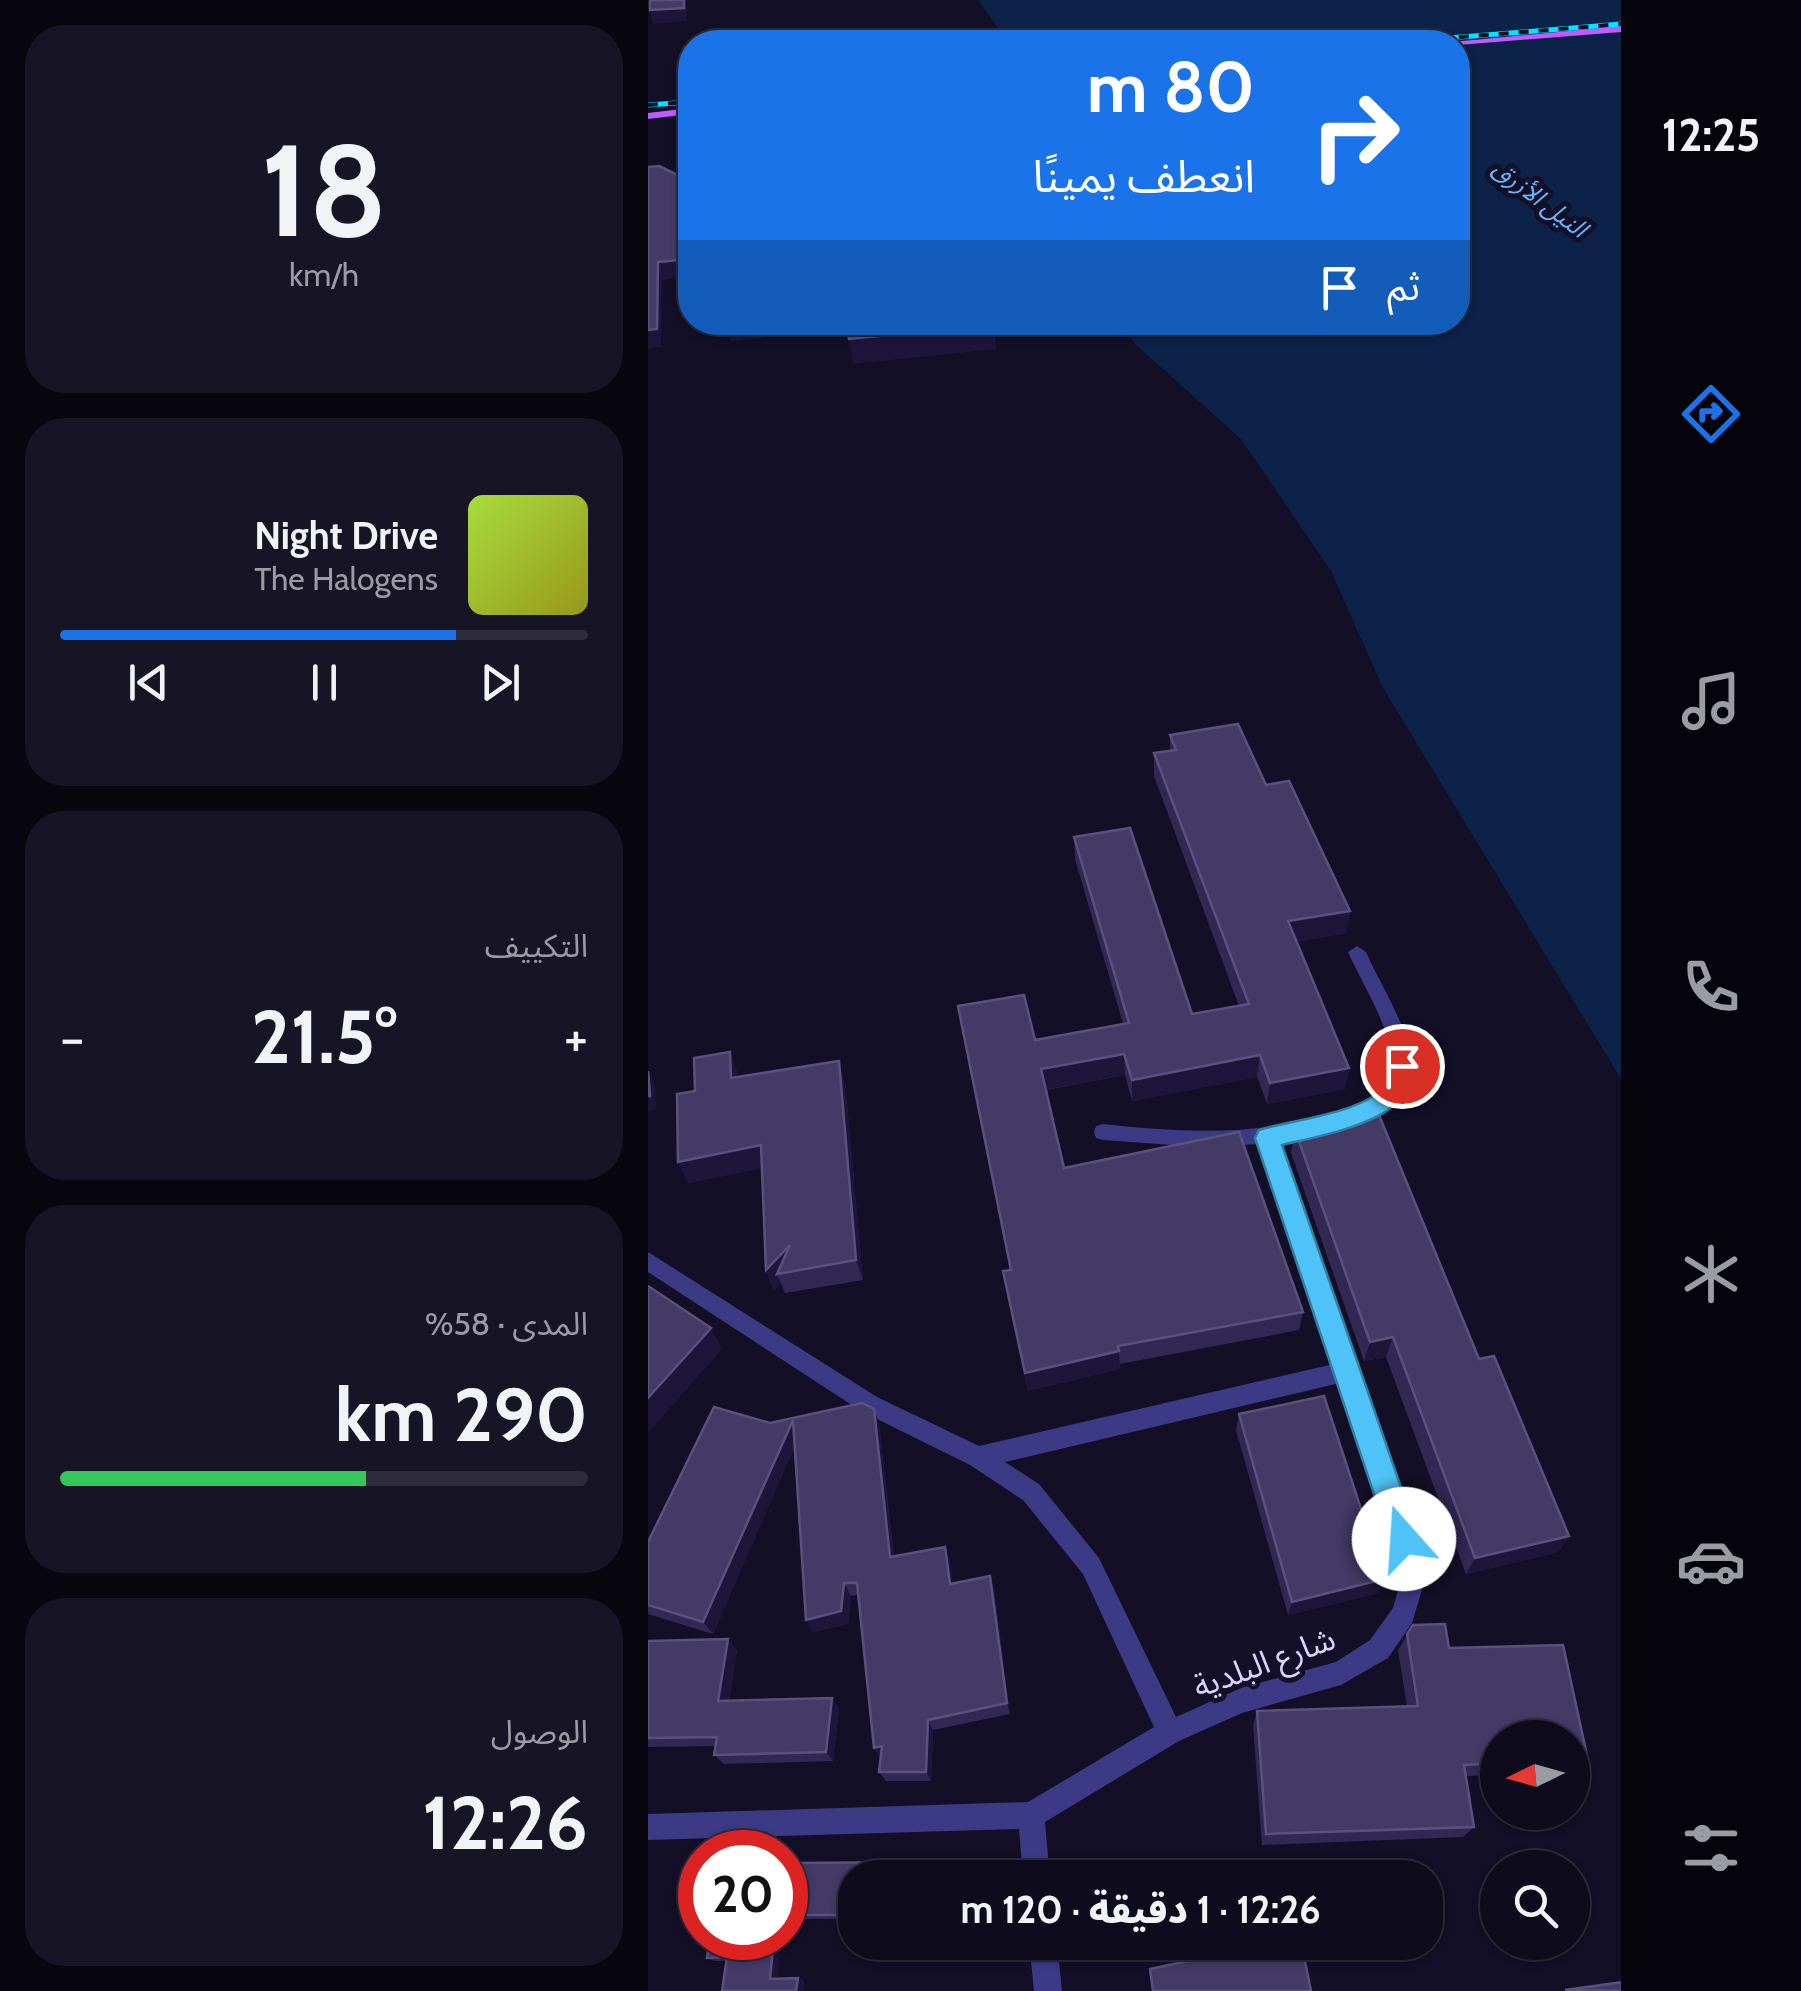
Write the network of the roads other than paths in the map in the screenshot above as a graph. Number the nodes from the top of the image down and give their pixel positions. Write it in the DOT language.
graph roads {
  1 [pos="1622,30"];
  2 [pos="1470,43"];
  3 [pos="678,114"];
  4 [pos="648,118"];
  5 [pos="1357,952"];
  6 [pos="1103,1132"];
  7 [pos="1268,1138"];
  8 [pos="648,1261"];
  9 [pos="1348,1371"];
  10 [pos="978,1457"];
  11 [pos="1170,1732"];
  12 [pos="1031,1815"];
  13 [pos="648,1827"];
  14 [pos="1035,1860"];
  15 [pos="1045,1960"];
  16 [pos="1048,1991"];
  1 -- 2 [label="main road"];
  3 -- 4 [label="main road"];
  5 -- 7 [label="lane"];
  6 -- 7 [label="lane"];
  7 -- 9 [label="lane, شارع البلدية"];
  8 -- 10 [label="lane"];
  9 -- 10 [label="lane"];
  9 -- 11 [label="lane, شارع البلدية"];
  10 -- 11 [label="lane"];
  11 -- 12 [label="lane, شارع البلدية"];
  12 -- 13 [label="lane, شارع البلدية"];
  12 -- 14 [label="lane"];
  15 -- 16 [label="lane"];
}
